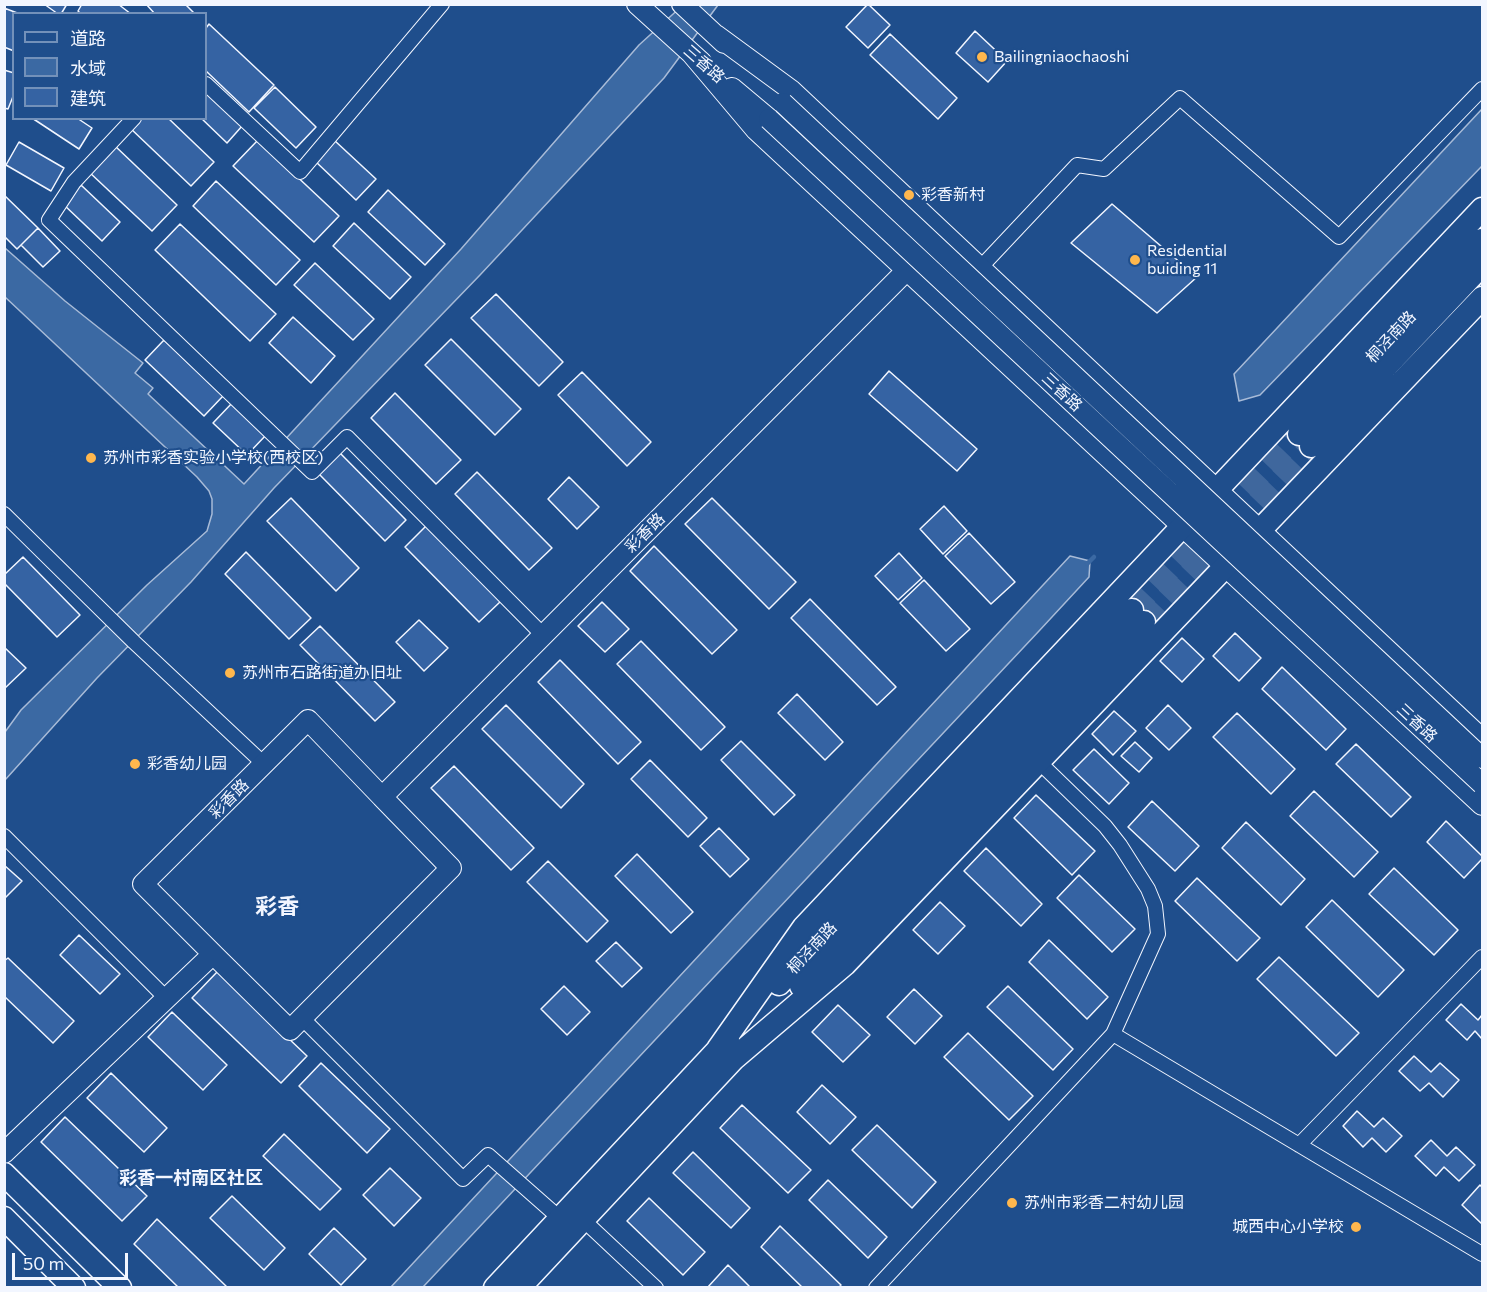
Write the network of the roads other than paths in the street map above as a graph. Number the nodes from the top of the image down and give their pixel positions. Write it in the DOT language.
graph roads {
  1 [pos="442,4"];
  2 [pos="637,4"];
  3 [pos="682,4"];
  4 [pos="714,33"];
  5 [pos="690,52"];
  6 [pos="207,85"];
  7 [pos="1482,89"];
  8 [pos="132,120"];
  9 [pos="1482,209"];
  10 [pos="1482,240"];
  11 [pos="1482,265"];
  12 [pos="980,268"];
  13 [pos="907,270"];
  14 [pos="1482,298"];
  15 [pos="1274,429"];
  16 [pos="1318,470"];
  17 [pos="1217,490"];
  18 [pos="4,514"];
  19 [pos="1183,526"];
  20 [pos="1260,531"];
  21 [pos="1226,566"];
  22 [pos="1127,585"];
  23 [pos="1138,616"];
  24 [pos="1169,625"];
  25 [pos="543,635"];
  26 [pos="1482,740"];
  27 [pos="1482,758"];
  28 [pos="1039,762"];
  29 [pos="264,764"];
  30 [pos="1482,784"];
  31 [pos="382,797"];
  32 [pos="1482,805"];
  33 [pos="4,836"];
  34 [pos="213,954"];
  35 [pos="1482,957"];
  36 [pos="166,998"];
  37 [pos="302,1018"];
  38 [pos="1113,1034"];
  39 [pos="725,1055"];
  40 [pos="1299,1145"];
  41 [pos="4,1153"];
  42 [pos="4,1174"];
  43 [pos="4,1218"];
  44 [pos="571,1219"];
  45 [pos="1482,1254"];
  46 [pos="74,1287"];
  47 [pos="120,1287"];
  48 [pos="495,1287"];
  49 [pos="519,1287"];
  50 [pos="656,1287"];
  51 [pos="876,1287"];
  1 -- 6 [label="street"];
  2 -- 5 [label="main road, 三香路"];
  3 -- 4 [label="main road, 三香路"];
  4 -- 12 [label="main road"];
  4 -- 27 [label="main road, 三香路, bridge"];
  5 -- 13 [label="main road"];
  5 -- 30 [label="main road, 三香路, bridge"];
  7 -- 12 [label="street"];
  8 -- 25 [label="street"];
  9 -- 15 [label="main road"];
  10 -- 11 [label="main road, 桐泾南路"];
  12 -- 17 [label="main road"];
  13 -- 19 [label="main road"];
  13 -- 25 [label="main road, 彩香路"];
  14 -- 16 [label="main road"];
  15 -- 16 [label="main road"];
  15 -- 17 [label="main road"];
  16 -- 20 [label="main road"];
  17 -- 19 [label="main road"];
  17 -- 20 [label="main road"];
  18 -- 29 [label="street"];
  19 -- 21 [label="main road"];
  19 -- 22 [label="main road"];
  20 -- 21 [label="main road"];
  20 -- 26 [label="main road"];
  21 -- 24 [label="main road"];
  21 -- 32 [label="main road"];
  22 -- 24 [label="main road"];
  22 -- 39 [label="main road"];
  23 -- 39 [label="main road, 桐泾南路"];
  24 -- 28 [label="main road"];
  25 -- 31 [label="main road, 彩香路"];
  28 -- 38 [label="street"];
  28 -- 39 [label="main road"];
  29 -- 31 [label="main road, 彩香路"];
  29 -- 34 [label="main road, 彩香路"];
  31 -- 37 [label="main road, 彩香路"];
  33 -- 36 [label="street"];
  34 -- 36 [label="main road"];
  34 -- 37 [label="main road, 彩香路"];
  35 -- 40 [label="street"];
  36 -- 41 [label="main road"];
  37 -- 44 [label="street"];
  38 -- 40 [label="street"];
  38 -- 51 [label="street"];
  39 -- 44 [label="main road, 桐泾南路"];
  40 -- 45 [label="street"];
  42 -- 47 [label="main road"];
  43 -- 46 [label="main road"];
  44 -- 48 [label="main road, 桐泾南路"];
  44 -- 49 [label="main road, 桐泾南路"];
  44 -- 50 [label="street"];
}
